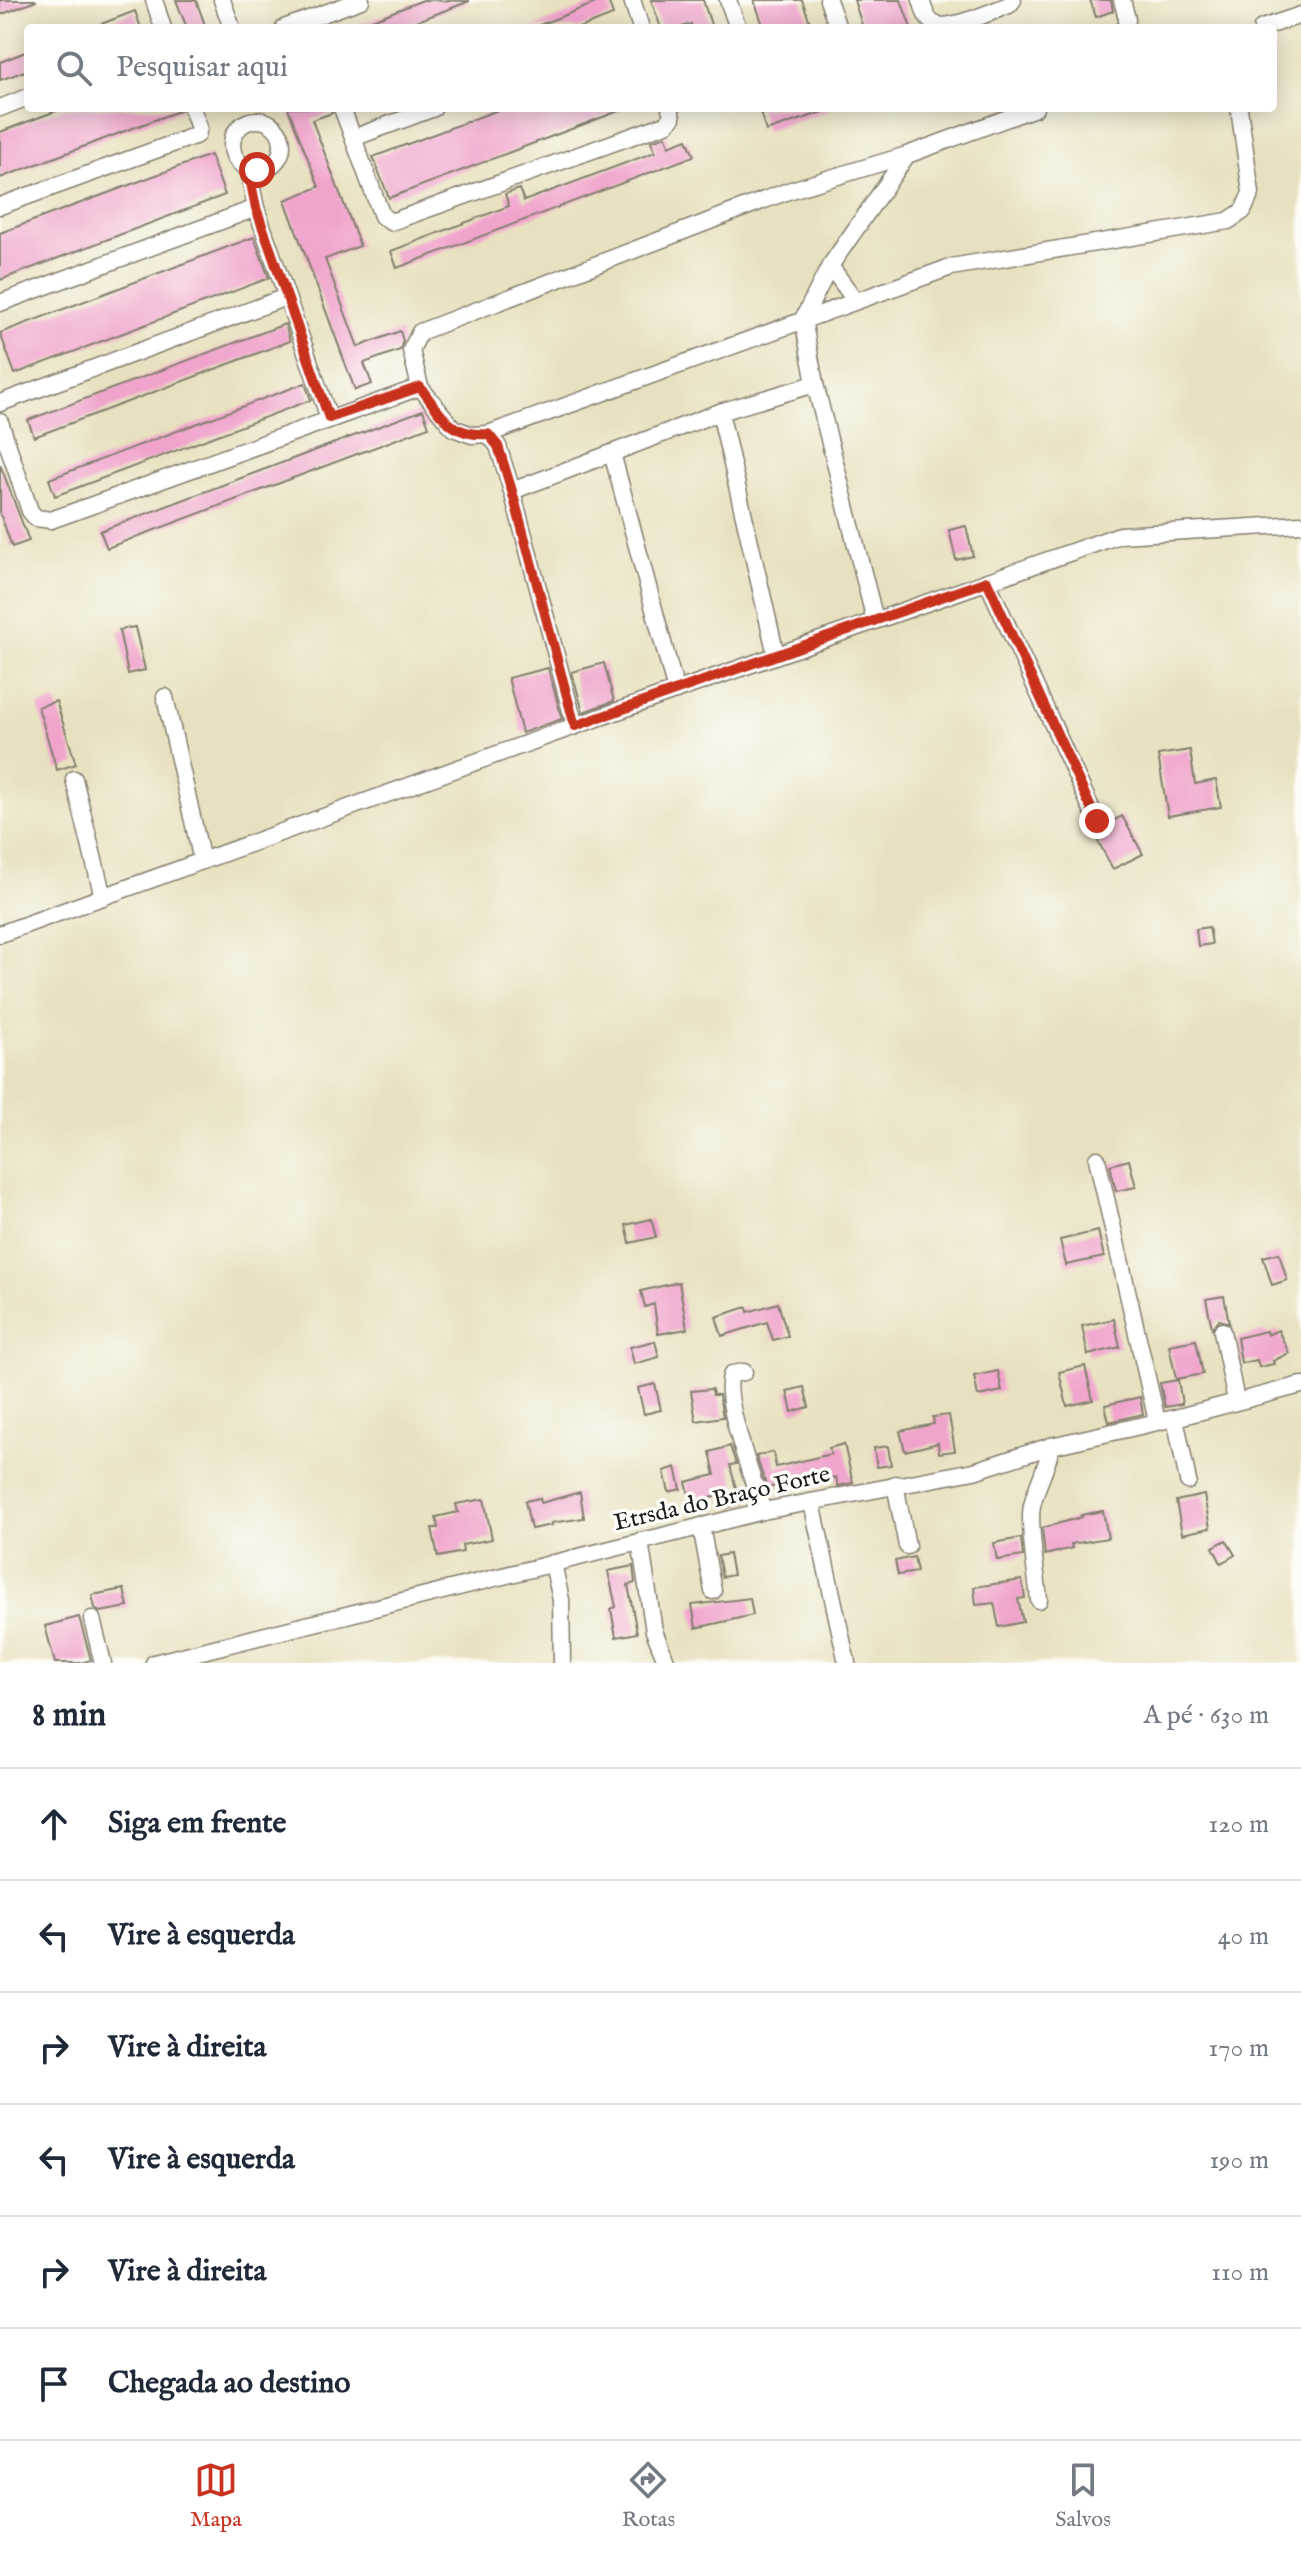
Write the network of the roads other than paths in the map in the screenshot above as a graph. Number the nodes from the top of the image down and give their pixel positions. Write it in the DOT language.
graph roads {
  1 [pos="154,0"];
  2 [pos="222,0"];
  3 [pos="361,0"];
  4 [pos="632,0"];
  5 [pos="728,0"];
  6 [pos="828,0"];
  7 [pos="921,0"];
  8 [pos="1013,0"];
  9 [pos="1122,0"];
  10 [pos="1301,15"];
  11 [pos="162,24"];
  12 [pos="231,24"];
  13 [pos="311,24"];
  14 [pos="640,24"];
  15 [pos="737,24"];
  16 [pos="837,24"];
  17 [pos="934,24"];
  18 [pos="956,24"];
  19 [pos="1126,24"];
  20 [pos="1274,24"];
  21 [pos="24,99"];
  22 [pos="0,108"];
  23 [pos="193,112"];
  24 [pos="343,112"];
  25 [pos="423,112"];
  26 [pos="671,112"];
  27 [pos="1024,112"];
  28 [pos="1240,112"];
  29 [pos="266,115"];
  30 [pos="353,138"];
  31 [pos="907,155"];
  32 [pos="248,168"];
  33 [pos="0,206"];
  34 [pos="256,208"];
  35 [pos="830,266"];
  36 [pos="286,297"];
  37 [pos="855,300"];
  38 [pos="0,303"];
  39 [pos="803,319"];
  40 [pos="815,384"];
  41 [pos="420,387"];
  42 [pos="0,403"];
  43 [pos="720,412"];
  44 [pos="329,418"];
  45 [pos="0,422"];
  46 [pos="488,434"];
  47 [pos="612,453"];
  48 [pos="512,491"];
  49 [pos="1301,524"];
  50 [pos="987,581"];
  51 [pos="875,620"];
  52 [pos="776,655"];
  53 [pos="676,691"];
  54 [pos="165,697"];
  55 [pos="575,726"];
  56 [pos="74,779"];
  57 [pos="1097,821"];
  58 [pos="202,861"];
  59 [pos="103,897"];
  60 [pos="0,934"];
  61 [pos="1097,1159"];
  62 [pos="1222,1331"];
  63 [pos="744,1372"];
  64 [pos="1301,1385"];
  65 [pos="1236,1401"];
  66 [pos="1175,1418"];
  67 [pos="1157,1421"];
  68 [pos="1051,1446"];
  69 [pos="1188,1481"];
  70 [pos="895,1484"];
  71 [pos="812,1503"];
  72 [pos="763,1511"];
  73 [pos="701,1526"];
  74 [pos="640,1541"];
  75 [pos="907,1546"];
  76 [pos="553,1563"];
  77 [pos="713,1591"];
  78 [pos="1039,1600"];
  79 [pos="92,1619"];
  80 [pos="197,1658"];
  81 [pos="103,1663"];
  82 [pos="154,1663"];
  83 [pos="562,1663"];
  84 [pos="667,1663"];
  85 [pos="847,1663"];
  1 -- 11 [label="street"];
  2 -- 12 [label="street"];
  3 -- 13 [label="street"];
  4 -- 14 [label="street"];
  5 -- 15 [label="street"];
  6 -- 16 [label="street"];
  7 -- 17 [label="street"];
  8 -- 18 [label="street"];
  9 -- 19 [label="street"];
  10 -- 20 [label="street"];
  21 -- 22 [label="street"];
  23 -- 33 [label="street"];
  24 -- 30 [label="street"];
  25 -- 30 [label="street"];
  26 -- 30 [label="street"];
  27 -- 31 [label="street"];
  28 -- 37 [label="street"];
  29 -- 32 [label="street"];
  29 -- 32 [label="street"];
  31 -- 35 [label="street"];
  31 -- 41 [label="street"];
  32 -- 34 [label="street"];
  34 -- 36 [label="street"];
  34 -- 38 [label="street"];
  35 -- 37 [label="street"];
  35 -- 39 [label="street"];
  36 -- 42 [label="street"];
  36 -- 44 [label="street"];
  37 -- 39 [label="street"];
  39 -- 40 [label="street"];
  39 -- 46 [label="street"];
  40 -- 43 [label="street"];
  40 -- 51 [label="street"];
  41 -- 44 [label="street"];
  41 -- 46 [label="street"];
  43 -- 47 [label="street"];
  43 -- 52 [label="street"];
  44 -- 45 [label="street"];
  46 -- 48 [label="street"];
  47 -- 48 [label="street"];
  47 -- 53 [label="street"];
  48 -- 55 [label="street"];
  49 -- 50 [label="street"];
  50 -- 51 [label="street"];
  50 -- 57 [label="street"];
  51 -- 52 [label="street"];
  52 -- 53 [label="street"];
  53 -- 55 [label="street"];
  54 -- 58 [label="street"];
  55 -- 58 [label="street"];
  56 -- 59 [label="street"];
  58 -- 59 [label="street"];
  59 -- 60 [label="street"];
  61 -- 67 [label="street"];
  62 -- 65 [label="street"];
  63 -- 72 [label="street"];
  64 -- 65 [label="street, Etrsda do Braço Forte"];
  65 -- 66 [label="street, Etrsda do Braço Forte"];
  66 -- 67 [label="street, Etrsda do Braço Forte"];
  66 -- 69 [label="street"];
  67 -- 68 [label="street, Etrsda do Braço Forte"];
  68 -- 70 [label="street, Etrsda do Braço Forte"];
  68 -- 78 [label="street"];
  70 -- 71 [label="street, Etrsda do Braço Forte"];
  70 -- 75 [label="street"];
  71 -- 72 [label="street, Etrsda do Braço Forte"];
  71 -- 85 [label="street"];
  72 -- 73 [label="street, Etrsda do Braço Forte"];
  73 -- 74 [label="street, Etrsda do Braço Forte"];
  73 -- 77 [label="street"];
  74 -- 76 [label="street, Etrsda do Braço Forte"];
  74 -- 84 [label="street"];
  76 -- 80 [label="street, Etrsda do Braço Forte"];
  76 -- 83 [label="street"];
  79 -- 81 [label="street"];
  80 -- 82 [label="street, Etrsda do Braço Forte"];
}
